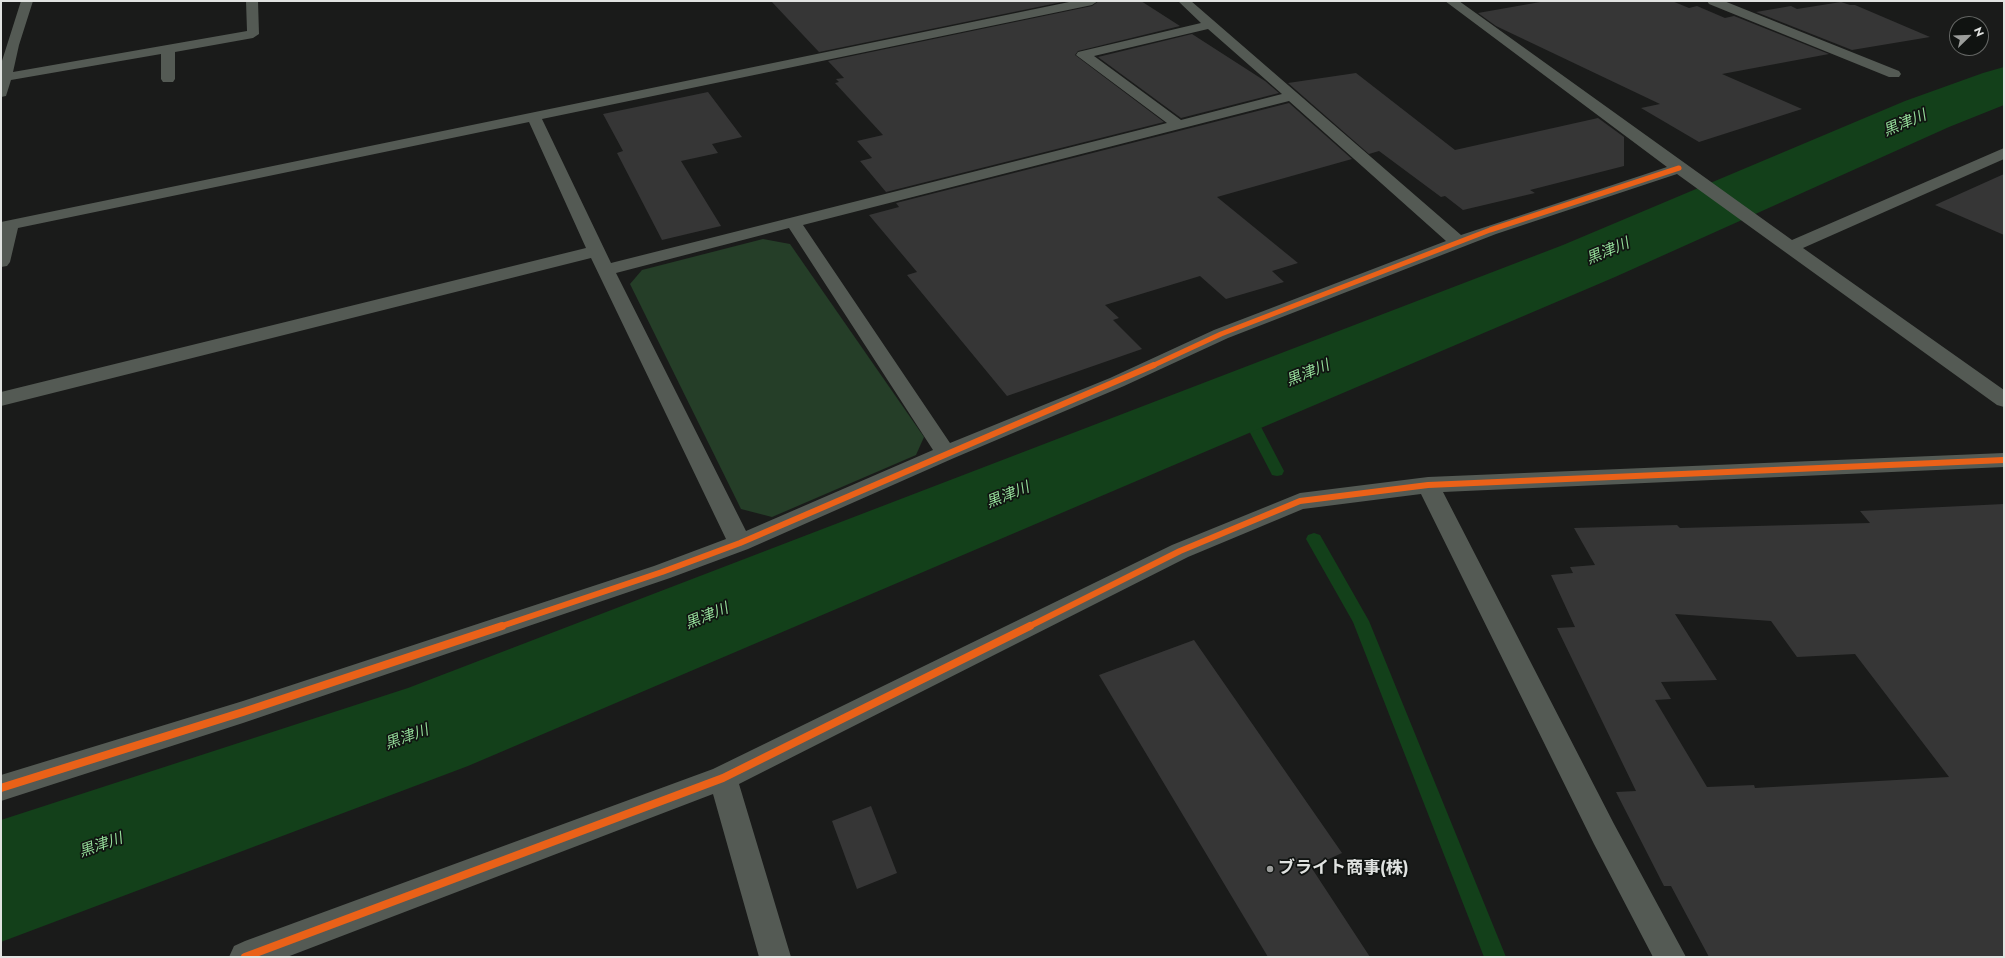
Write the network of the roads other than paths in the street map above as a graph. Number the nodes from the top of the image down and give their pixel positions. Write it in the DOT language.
graph roads {
  1 [pos="27,1"];
  2 [pos="252,1"];
  3 [pos="1092,1"];
  4 [pos="1184,1"];
  5 [pos="1451,1"];
  6 [pos="1712,1"];
  7 [pos="1063,4"];
  8 [pos="1211,24"];
  9 [pos="6,46"];
  10 [pos="168,49"];
  11 [pos="1894,74"];
  12 [pos="5,77"];
  13 [pos="168,79"];
  14 [pos="1,93"];
  15 [pos="1292,96"];
  16 [pos="534,118"];
  17 [pos="1179,125"];
  18 [pos="2004,153"];
  19 [pos="1679,168"];
  20 [pos="793,222"];
  21 [pos="6,226"];
  22 [pos="1459,243"];
  23 [pos="1789,248"];
  24 [pos="596,251"];
  25 [pos="1,262"];
  26 [pos="605,270"];
  27 [pos="1,398"];
  28 [pos="2004,400"];
  29 [pos="946,453"];
  30 [pos="2004,460"];
  31 [pos="1428,485"];
  32 [pos="740,543"];
  33 [pos="723,778"];
  34 [pos="1,788"];
  35 [pos="245,957"];
  36 [pos="775,957"];
  37 [pos="1670,957"];
  1 -- 9 [label="street"];
  2 -- 10 [label="street"];
  3 -- 7 [label="street"];
  4 -- 8 [label="street"];
  5 -- 19 [label="street"];
  6 -- 11 [label="street"];
  7 -- 16 [label="street"];
  8 -- 15 [label="street"];
  8 -- 17 [label="street"];
  9 -- 12 [label="street"];
  10 -- 12 [label="street"];
  10 -- 13 [label="street"];
  12 -- 14 [label="street"];
  15 -- 17 [label="street"];
  15 -- 22 [label="street"];
  16 -- 21 [label="street"];
  16 -- 24 [label="street"];
  17 -- 20 [label="street"];
  18 -- 23 [label="street"];
  19 -- 22 [label="street"];
  19 -- 23 [label="street"];
  20 -- 26 [label="street"];
  20 -- 29 [label="street"];
  21 -- 25 [label="street"];
  22 -- 29 [label="street"];
  23 -- 28 [label="street"];
  24 -- 26 [label="street"];
  24 -- 27 [label="street"];
  26 -- 32 [label="street"];
  29 -- 32 [label="street"];
  30 -- 31 [label="street"];
  31 -- 33 [label="street"];
  31 -- 37 [label="street"];
  32 -- 34 [label="street"];
  33 -- 35 [label="street"];
  33 -- 36 [label="street"];
}
